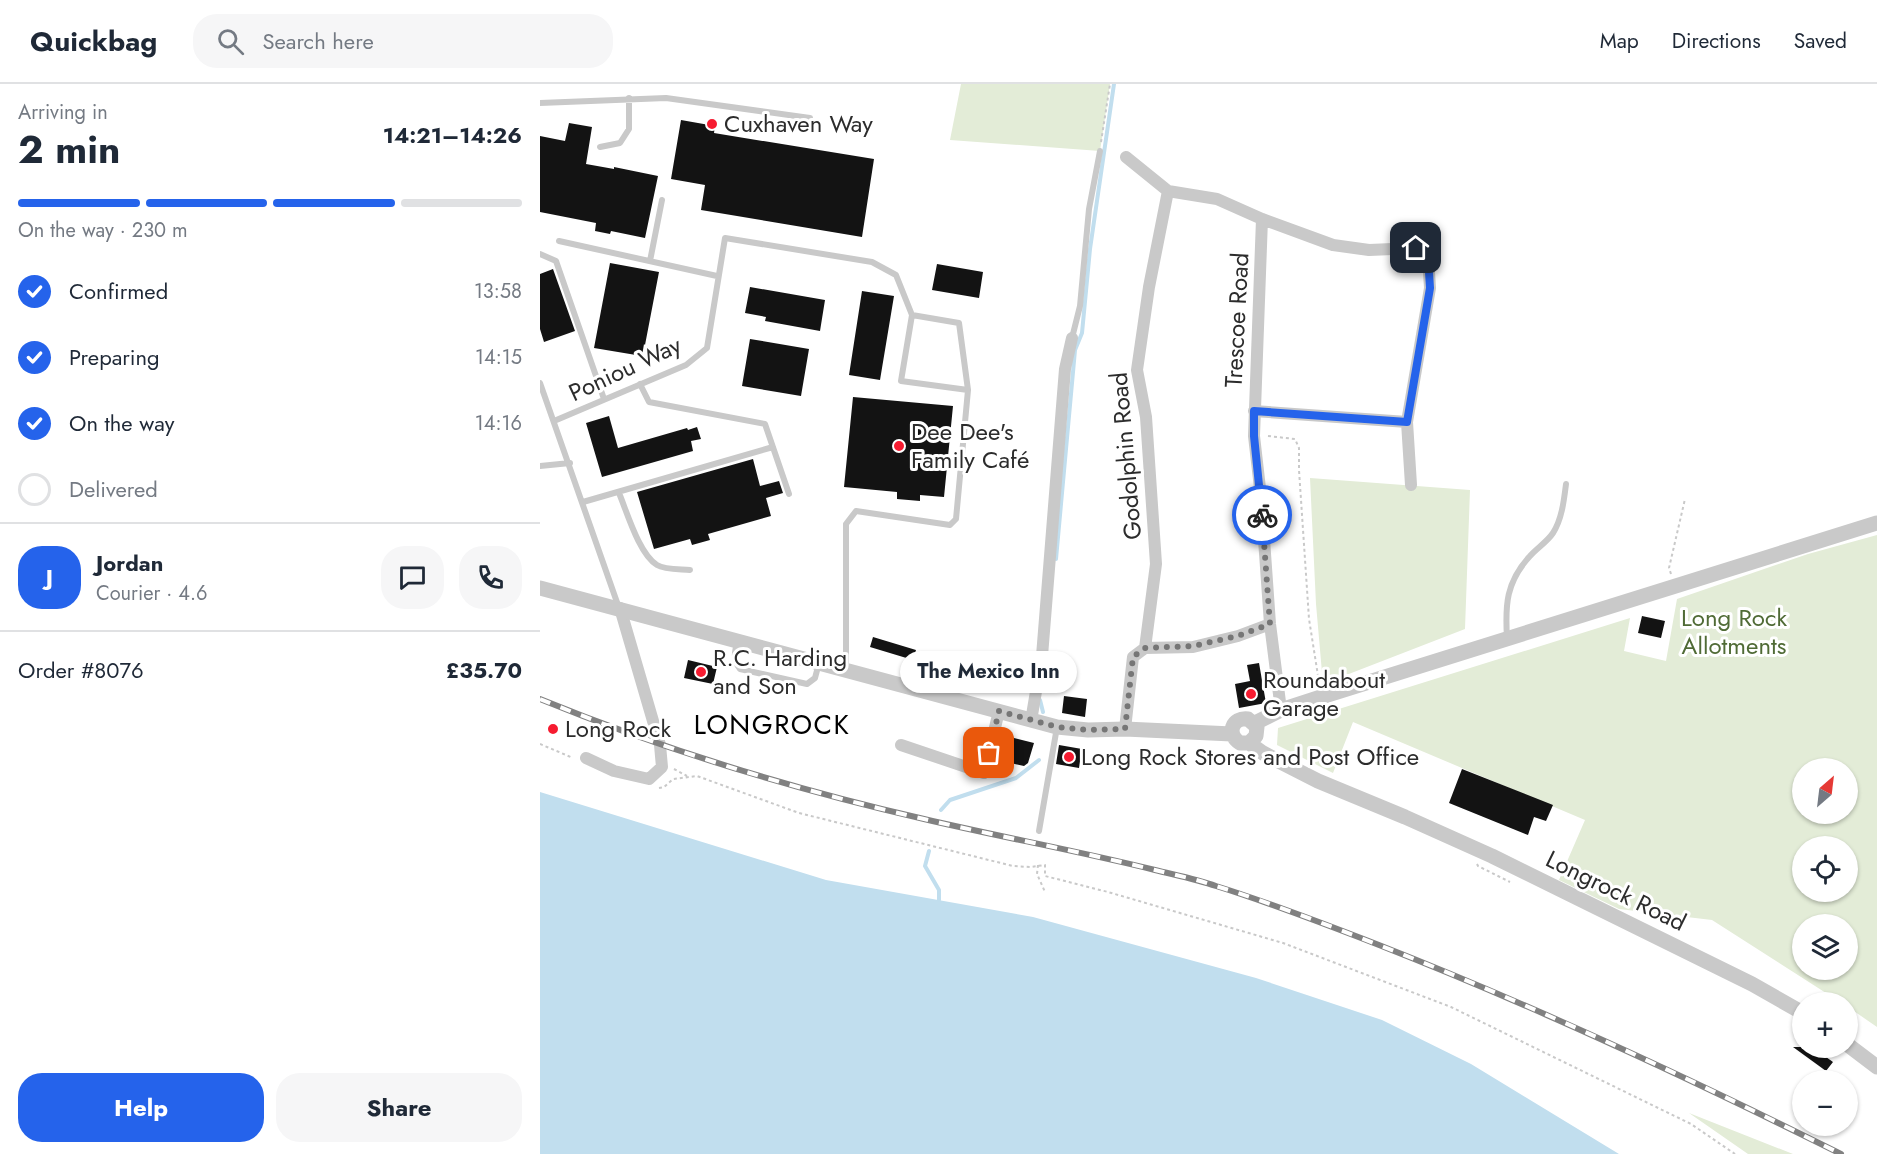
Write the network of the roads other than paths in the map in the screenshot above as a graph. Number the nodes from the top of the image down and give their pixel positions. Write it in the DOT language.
graph roads {
  1 [pos="629,98"];
  2 [pos="540,103"];
  3 [pos="810,118"];
  4 [pos="600,147"];
  5 [pos="1100,151"];
  6 [pos="1126,157"];
  7 [pos="1168,191"];
  8 [pos="662,200"];
  9 [pos="1262,219"];
  10 [pos="559,241"];
  11 [pos="540,254"];
  12 [pos="650,261"];
  13 [pos="717,276"];
  14 [pos="912,315"];
  15 [pos="1072,338"];
  16 [pos="540,383"];
  17 [pos="640,384"];
  18 [pos="968,390"];
  19 [pos="604,399"];
  20 [pos="1254,411"];
  21 [pos="554,421"];
  22 [pos="1407,422"];
  23 [pos="773,447"];
  24 [pos="570,463"];
  25 [pos="540,466"];
  26 [pos="1566,484"];
  27 [pos="1411,485"];
  28 [pos="620,493"];
  29 [pos="789,494"];
  30 [pos="584,502"];
  31 [pos="1877,523"];
  32 [pos="690,570"];
  33 [pos="540,588"];
  34 [pos="620,608"];
  35 [pos="1270,624"];
  36 [pos="1507,638"];
  37 [pos="738,641"];
  38 [pos="1145,648"];
  39 [pos="819,663"];
  40 [pos="846,671"];
  41 [pos="1281,710"];
  42 [pos="999,711"];
  43 [pos="1031,721"];
  44 [pos="1255,723"];
  45 [pos="1057,727"];
  46 [pos="1125,729"];
  47 [pos="1232,734"];
  48 [pos="1249,744"];
  49 [pos="901,745"];
  50 [pos="586,758"];
  51 [pos="1039,831"];
  52 [pos="1792,1007"];
  53 [pos="1858,1053"];
  54 [pos="1877,1067"];
  1 -- 2 [label="lane"];
  1 -- 3 [label="lane"];
  1 -- 4 [label="lane"];
  5 -- 15 [label="lane"];
  6 -- 7 [label="street"];
  7 -- 9 [label="street"];
  7 -- 38 [label="street, Godolphin Road"];
  8 -- 12 [label="lane"];
  9 -- 20 [label="street, Trescoe Road"];
  9 -- 22 [label="street"];
  10 -- 12 [label="lane"];
  11 -- 19 [label="lane"];
  12 -- 13 [label="lane"];
  13 -- 14 [label="lane, Poniou Way"];
  13 -- 17 [label="lane, Poniou Way"];
  14 -- 18 [label="lane"];
  14 -- 18 [label="lane"];
  15 -- 43 [label="street"];
  16 -- 21 [label="lane"];
  17 -- 19 [label="lane, Poniou Way"];
  17 -- 23 [label="lane"];
  18 -- 40 [label="lane"];
  19 -- 21 [label="lane, Poniou Way"];
  20 -- 22 [label="street"];
  20 -- 35 [label="street, Trescoe Road"];
  21 -- 24 [label="lane"];
  22 -- 27 [label="street"];
  23 -- 28 [label="lane"];
  23 -- 29 [label="lane"];
  24 -- 25 [label="lane"];
  24 -- 30 [label="lane"];
  26 -- 36 [label="lane"];
  28 -- 30 [label="lane"];
  28 -- 32 [label="lane"];
  30 -- 34 [label="lane"];
  31 -- 36 [label="street"];
  33 -- 34 [label="street"];
  34 -- 37 [label="street"];
  34 -- 50 [label="street"];
  35 -- 38 [label="street"];
  35 -- 41 [label="street, Trescoe Road"];
  36 -- 41 [label="street"];
  37 -- 39 [label="street"];
  37 -- 39 [label="lane"];
  38 -- 46 [label="street"];
  39 -- 40 [label="street"];
  40 -- 42 [label="street"];
  41 -- 44 [label="street"];
  42 -- 43 [label="street"];
  42 -- 49 [label="street"];
  43 -- 45 [label="street"];
  44 -- 47 [label="street"];
  44 -- 48 [label="street"];
  45 -- 46 [label="street"];
  45 -- 51 [label="lane"];
  46 -- 47 [label="street"];
  47 -- 48 [label="street"];
  48 -- 52 [label="street, Longrock Road"];
  53 -- 54 [label="street"];
}
